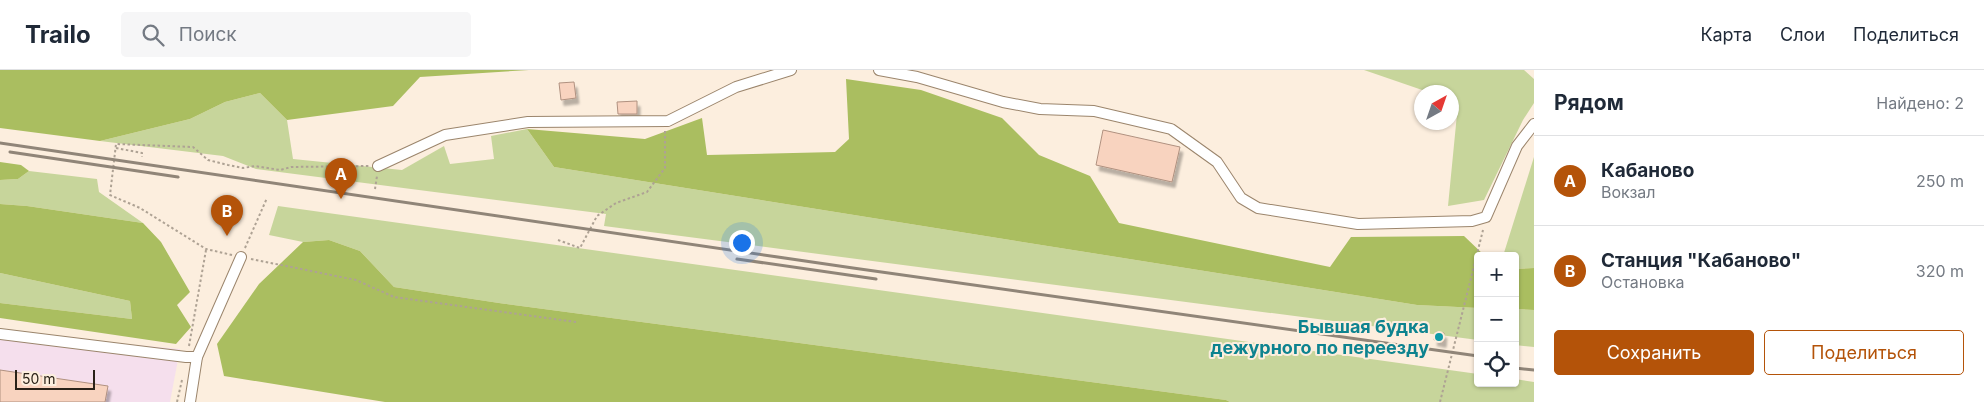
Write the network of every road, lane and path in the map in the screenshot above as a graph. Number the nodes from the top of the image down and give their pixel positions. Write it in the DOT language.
graph roads {
  1 [pos="791,70"];
  2 [pos="878,70"];
  3 [pos="668,121"];
  4 [pos="1534,124"];
  5 [pos="116,148"];
  6 [pos="142,157"];
  7 [pos="378,166"];
  8 [pos="375,189"];
  9 [pos="267,198"];
  10 [pos="1486,217"];
  11 [pos="558,240"];
  12 [pos="206,249"];
  13 [pos="241,257"];
  14 [pos="576,322"];
  15 [pos="0,334"];
  16 [pos="192,357"];
  17 [pos="183,375"];
  18 [pos="178,402"];
  19 [pos="190,402"];
  20 [pos="1440,402"];
  1 -- 3 [label="street"];
  2 -- 10 [label="street"];
  3 -- 7 [label="street"];
  3 -- 11 [label="path"];
  4 -- 10 [label="street"];
  5 -- 6 [label="path"];
  5 -- 7 [label="path"];
  5 -- 12 [label="path"];
  7 -- 8 [label="path"];
  9 -- 13 [label="path"];
  10 -- 20 [label="path"];
  12 -- 13 [label="path"];
  12 -- 16 [label="path"];
  13 -- 14 [label="path"];
  13 -- 16 [label="street"];
  15 -- 16 [label="street"];
  16 -- 19 [label="street"];
  17 -- 18 [label="path"];
}
